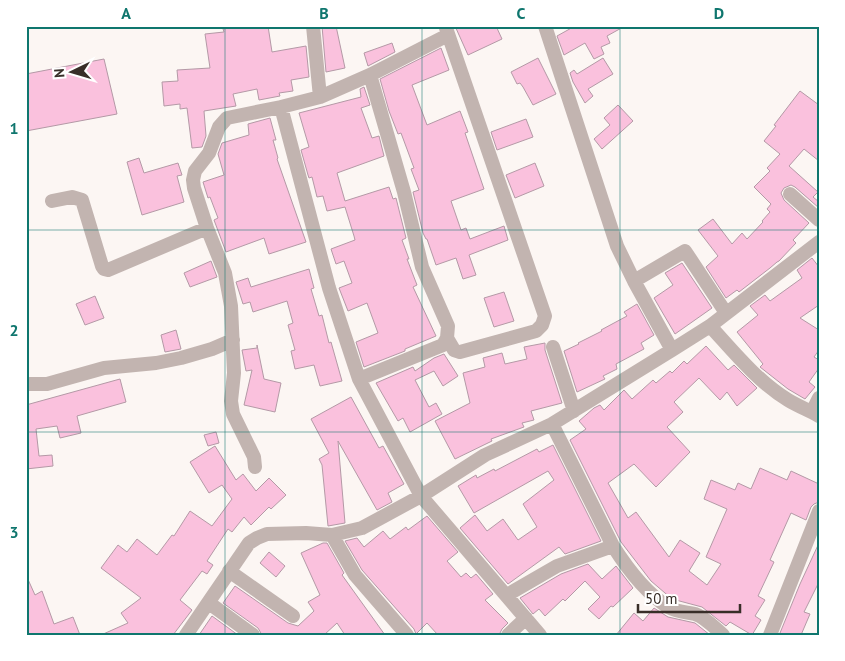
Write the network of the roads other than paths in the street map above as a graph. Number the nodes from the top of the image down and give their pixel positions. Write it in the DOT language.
graph roads {
  1 [pos="313,26"];
  2 [pos="545,26"];
  3 [pos="447,31"];
  4 [pos="370,75"];
  5 [pos="320,97"];
  6 [pos="281,107"];
  7 [pos="790,194"];
  8 [pos="52,201"];
  9 [pos="819,220"];
  10 [pos="207,228"];
  11 [pos="819,242"];
  12 [pos="634,281"];
  13 [pos="726,313"];
  14 [pos="710,326"];
  15 [pos="447,338"];
  16 [pos="233,340"];
  17 [pos="552,347"];
  18 [pos="672,350"];
  19 [pos="359,379"];
  20 [pos="26,384"];
  21 [pos="819,398"];
  22 [pos="574,411"];
  23 [pos="816,414"];
  24 [pos="552,424"];
  25 [pos="255,467"];
  26 [pos="421,496"];
  27 [pos="819,511"];
  28 [pos="332,535"];
  29 [pos="613,546"];
  30 [pos="229,571"];
  31 [pos="506,595"];
  32 [pos="210,603"];
  33 [pos="292,616"];
  34 [pos="526,618"];
  35 [pos="186,635"];
  36 [pos="253,635"];
  37 [pos="407,635"];
  38 [pos="508,635"];
  39 [pos="540,635"];
  40 [pos="723,635"];
  41 [pos="770,635"];
  1 -- 5 [label="street"];
  2 -- 12 [label="street"];
  3 -- 4 [label="street"];
  3 -- 15 [label="street"];
  4 -- 5 [label="street"];
  4 -- 15 [label="street"];
  5 -- 6 [label="street"];
  6 -- 10 [label="street"];
  6 -- 19 [label="street"];
  7 -- 9 [label="street"];
  8 -- 10 [label="street"];
  10 -- 16 [label="street"];
  11 -- 13 [label="street"];
  12 -- 13 [label="street"];
  12 -- 18 [label="street"];
  13 -- 14 [label="street"];
  14 -- 18 [label="street"];
  14 -- 23 [label="street"];
  15 -- 19 [label="street"];
  16 -- 20 [label="street"];
  16 -- 25 [label="street"];
  17 -- 22 [label="street"];
  18 -- 22 [label="street"];
  19 -- 26 [label="street"];
  21 -- 23 [label="street"];
  22 -- 24 [label="street"];
  24 -- 26 [label="street"];
  24 -- 29 [label="street"];
  26 -- 28 [label="street"];
  26 -- 31 [label="street"];
  27 -- 41 [label="street"];
  28 -- 30 [label="street"];
  28 -- 37 [label="street"];
  29 -- 31 [label="street"];
  29 -- 40 [label="street"];
  30 -- 32 [label="street"];
  30 -- 33 [label="street"];
  31 -- 34 [label="street"];
  32 -- 35 [label="street"];
  32 -- 36 [label="street"];
  34 -- 38 [label="street"];
  34 -- 39 [label="street"];
}
